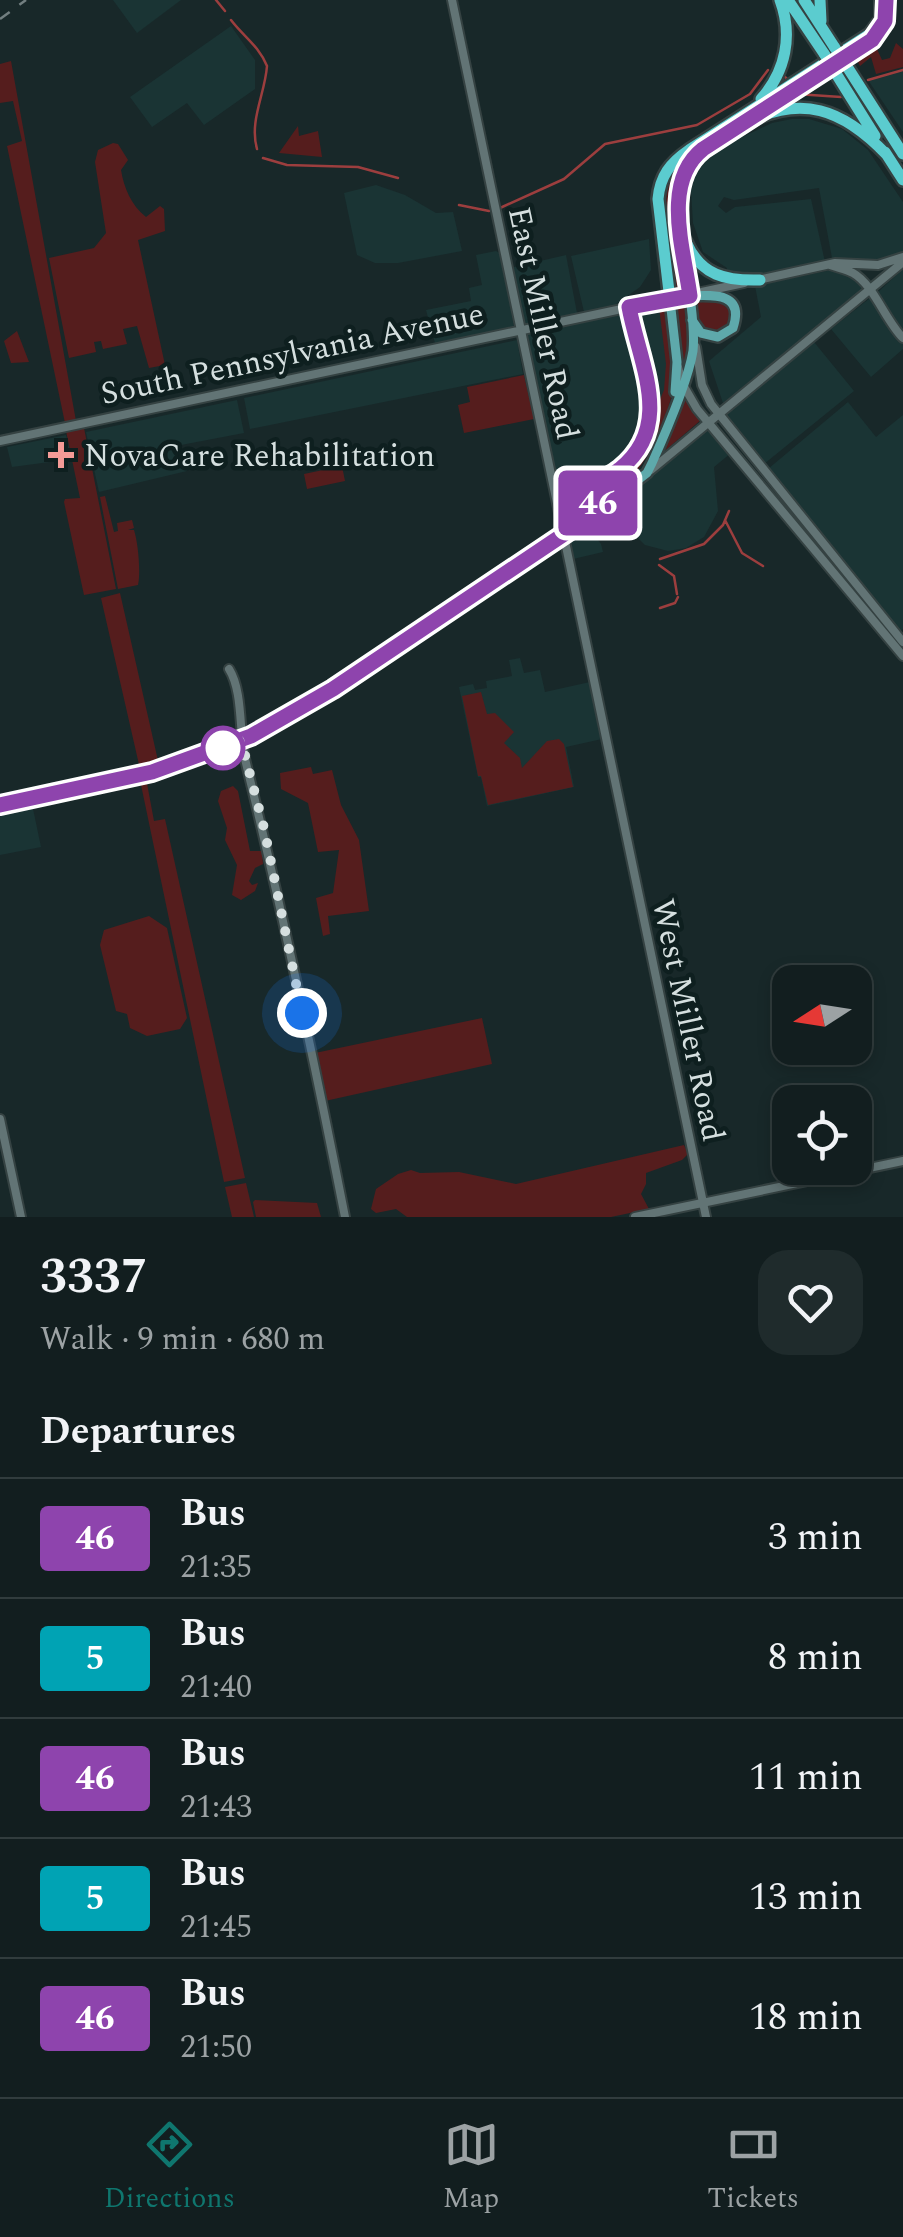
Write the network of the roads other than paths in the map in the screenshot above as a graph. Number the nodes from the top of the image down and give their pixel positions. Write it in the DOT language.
graph roads {
  1 [pos="452,0"];
  2 [pos="780,0"];
  3 [pos="788,0"];
  4 [pos="804,0"];
  5 [pos="820,0"];
  6 [pos="884,0"];
  7 [pos="829,47"];
  8 [pos="841,68"];
  9 [pos="734,125"];
  10 [pos="903,154"];
  11 [pos="887,156"];
  12 [pos="903,180"];
  13 [pos="682,233"];
  14 [pos="903,260"];
  15 [pos="865,265"];
  16 [pos="830,266"];
  17 [pos="760,280"];
  18 [pos="870,290"];
  19 [pos="690,296"];
  20 [pos="670,300"];
  21 [pos="693,324"];
  22 [pos="520,330"];
  23 [pos="903,338"];
  24 [pos="678,362"];
  25 [pos="682,383"];
  26 [pos="719,414"];
  27 [pos="708,423"];
  28 [pos="0,441"];
  29 [pos="723,441"];
  30 [pos="756,460"];
  31 [pos="745,467"];
  32 [pos="647,473"];
  33 [pos="629,488"];
  34 [pos="779,488"];
  35 [pos="781,509"];
  36 [pos="808,526"];
  37 [pos="562,538"];
  38 [pos="831,568"];
  39 [pos="856,585"];
  40 [pos="856,598"];
  41 [pos="889,624"];
  42 [pos="901,644"];
  43 [pos="229,669"];
  44 [pos="241,740"];
  45 [pos="0,805"];
  46 [pos="624,833"];
  47 [pos="0,1118"];
  48 [pos="903,1161"];
  49 [pos="702,1202"];
  50 [pos="20,1217"];
  51 [pos="345,1217"];
  52 [pos="635,1217"];
  53 [pos="706,1217"];
  1 -- 22 [label="street, East Miller Road"];
  2 -- 9 [label="highway"];
  3 -- 7 [label="highway"];
  4 -- 7 [label="highway"];
  5 -- 7 [label="highway"];
  6 -- 9 [label="highway"];
  7 -- 8 [label="highway, bridge"];
  8 -- 10 [label="highway"];
  8 -- 11 [label="highway"];
  9 -- 11 [label="highway"];
  9 -- 13 [label="highway"];
  9 -- 20 [label="highway"];
  11 -- 12 [label="highway"];
  13 -- 17 [label="highway"];
  13 -- 19 [label="highway"];
  14 -- 15 [label="street, South Pennsylvania Avenue"];
  14 -- 18 [label="street"];
  15 -- 16 [label="street, South Pennsylvania Avenue"];
  15 -- 18 [label="street"];
  16 -- 17 [label="street, South Pennsylvania Avenue"];
  16 -- 18 [label="street"];
  17 -- 19 [label="street, South Pennsylvania Avenue"];
  18 -- 23 [label="street"];
  18 -- 26 [label="street"];
  19 -- 20 [label="street, South Pennsylvania Avenue"];
  19 -- 21 [label="main road"];
  19 -- 21 [label="main road"];
  20 -- 22 [label="street, South Pennsylvania Avenue"];
  20 -- 24 [label="main road"];
  21 -- 25 [label="main road"];
  21 -- 26 [label="street"];
  22 -- 28 [label="street, South Pennsylvania Avenue"];
  22 -- 37 [label="street, East Miller Road"];
  24 -- 25 [label="street"];
  24 -- 33 [label="main road"];
  25 -- 27 [label="street"];
  25 -- 32 [label="main road"];
  26 -- 27 [label="street"];
  26 -- 30 [label="street"];
  27 -- 29 [label="street"];
  27 -- 32 [label="street"];
  29 -- 30 [label="street"];
  29 -- 31 [label="street"];
  30 -- 34 [label="street"];
  31 -- 34 [label="street"];
  31 -- 35 [label="street"];
  32 -- 33 [label="main road"];
  33 -- 37 [label="main road"];
  34 -- 36 [label="street"];
  35 -- 36 [label="street"];
  35 -- 38 [label="street"];
  36 -- 39 [label="street"];
  37 -- 44 [label="main road"];
  37 -- 46 [label="street, East Miller Road"];
  38 -- 39 [label="street"];
  38 -- 40 [label="street"];
  39 -- 41 [label="street"];
  40 -- 41 [label="street"];
  40 -- 42 [label="street"];
  41 -- 42 [label="street"];
  43 -- 44 [label="street"];
  44 -- 45 [label="main road"];
  44 -- 51 [label="street"];
  46 -- 49 [label="street, West Miller Road"];
  47 -- 50 [label="street"];
  48 -- 49 [label="street"];
  49 -- 52 [label="street"];
  49 -- 53 [label="street, West Miller Road"];
}
